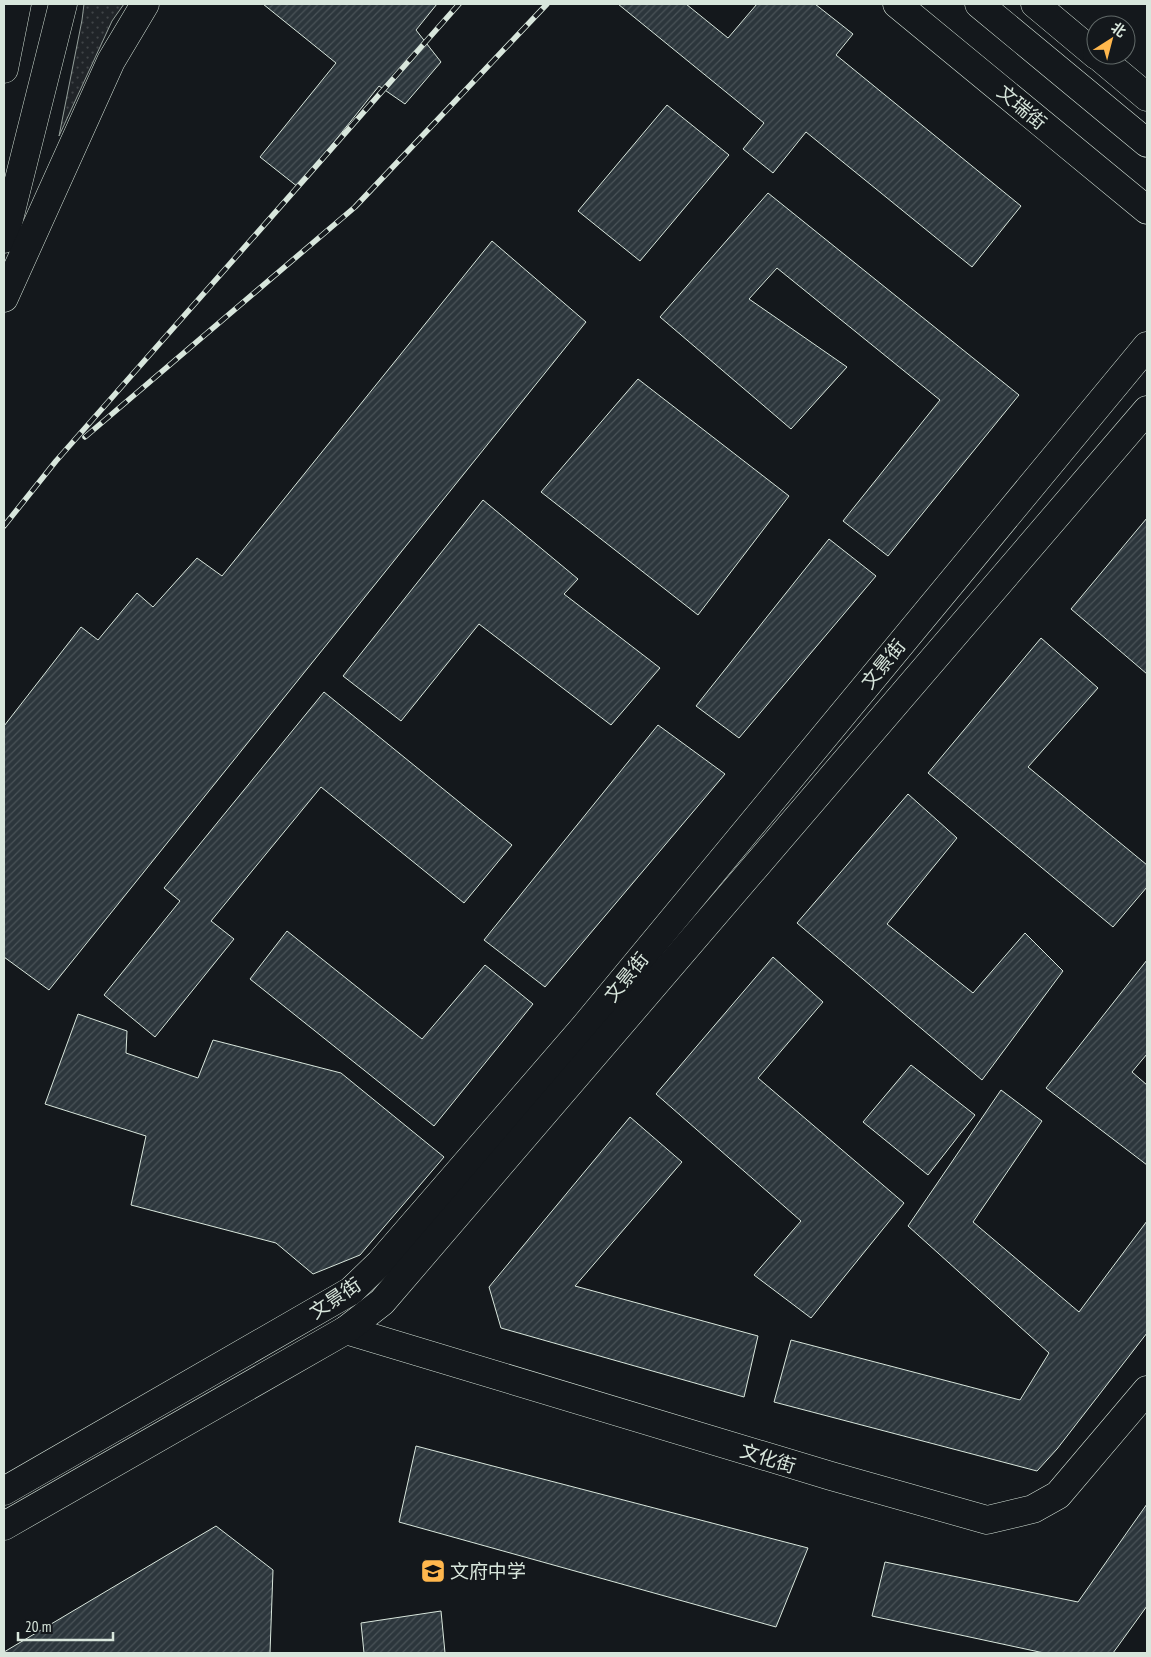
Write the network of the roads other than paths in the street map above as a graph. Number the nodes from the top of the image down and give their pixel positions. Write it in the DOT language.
graph roads {
  1 [pos="17,4"];
  2 [pos="63,4"];
  3 [pos="145,4"];
  4 [pos="897,4"];
  5 [pos="979,4"];
  6 [pos="1035,4"];
  7 [pos="1086,47"];
  8 [pos="1108,65"];
  9 [pos="4,69"];
  10 [pos="1147,97"];
  11 [pos="1147,143"];
  12 [pos="1147,210"];
  13 [pos="4,239"];
  14 [pos="4,298"];
  15 [pos="1147,346"];
  16 [pos="1147,410"];
  17 [pos="346,1330"];
  18 [pos="1147,1390"];
  19 [pos="4,1491"];
  20 [pos="4,1526"];
  1 -- 9 [label="main road"];
  2 -- 13 [label="main road"];
  3 -- 14 [label="main road"];
  4 -- 12 [label="main road, 文瑞街"];
  5 -- 11 [label="main road"];
  6 -- 7 [label="main road"];
  8 -- 10 [label="main road"];
  15 -- 19 [label="main road, 文景街"];
  16 -- 17 [label="main road, 文景街"];
  17 -- 18 [label="main road, 文化街"];
  17 -- 20 [label="main road, 文景街"];
}
